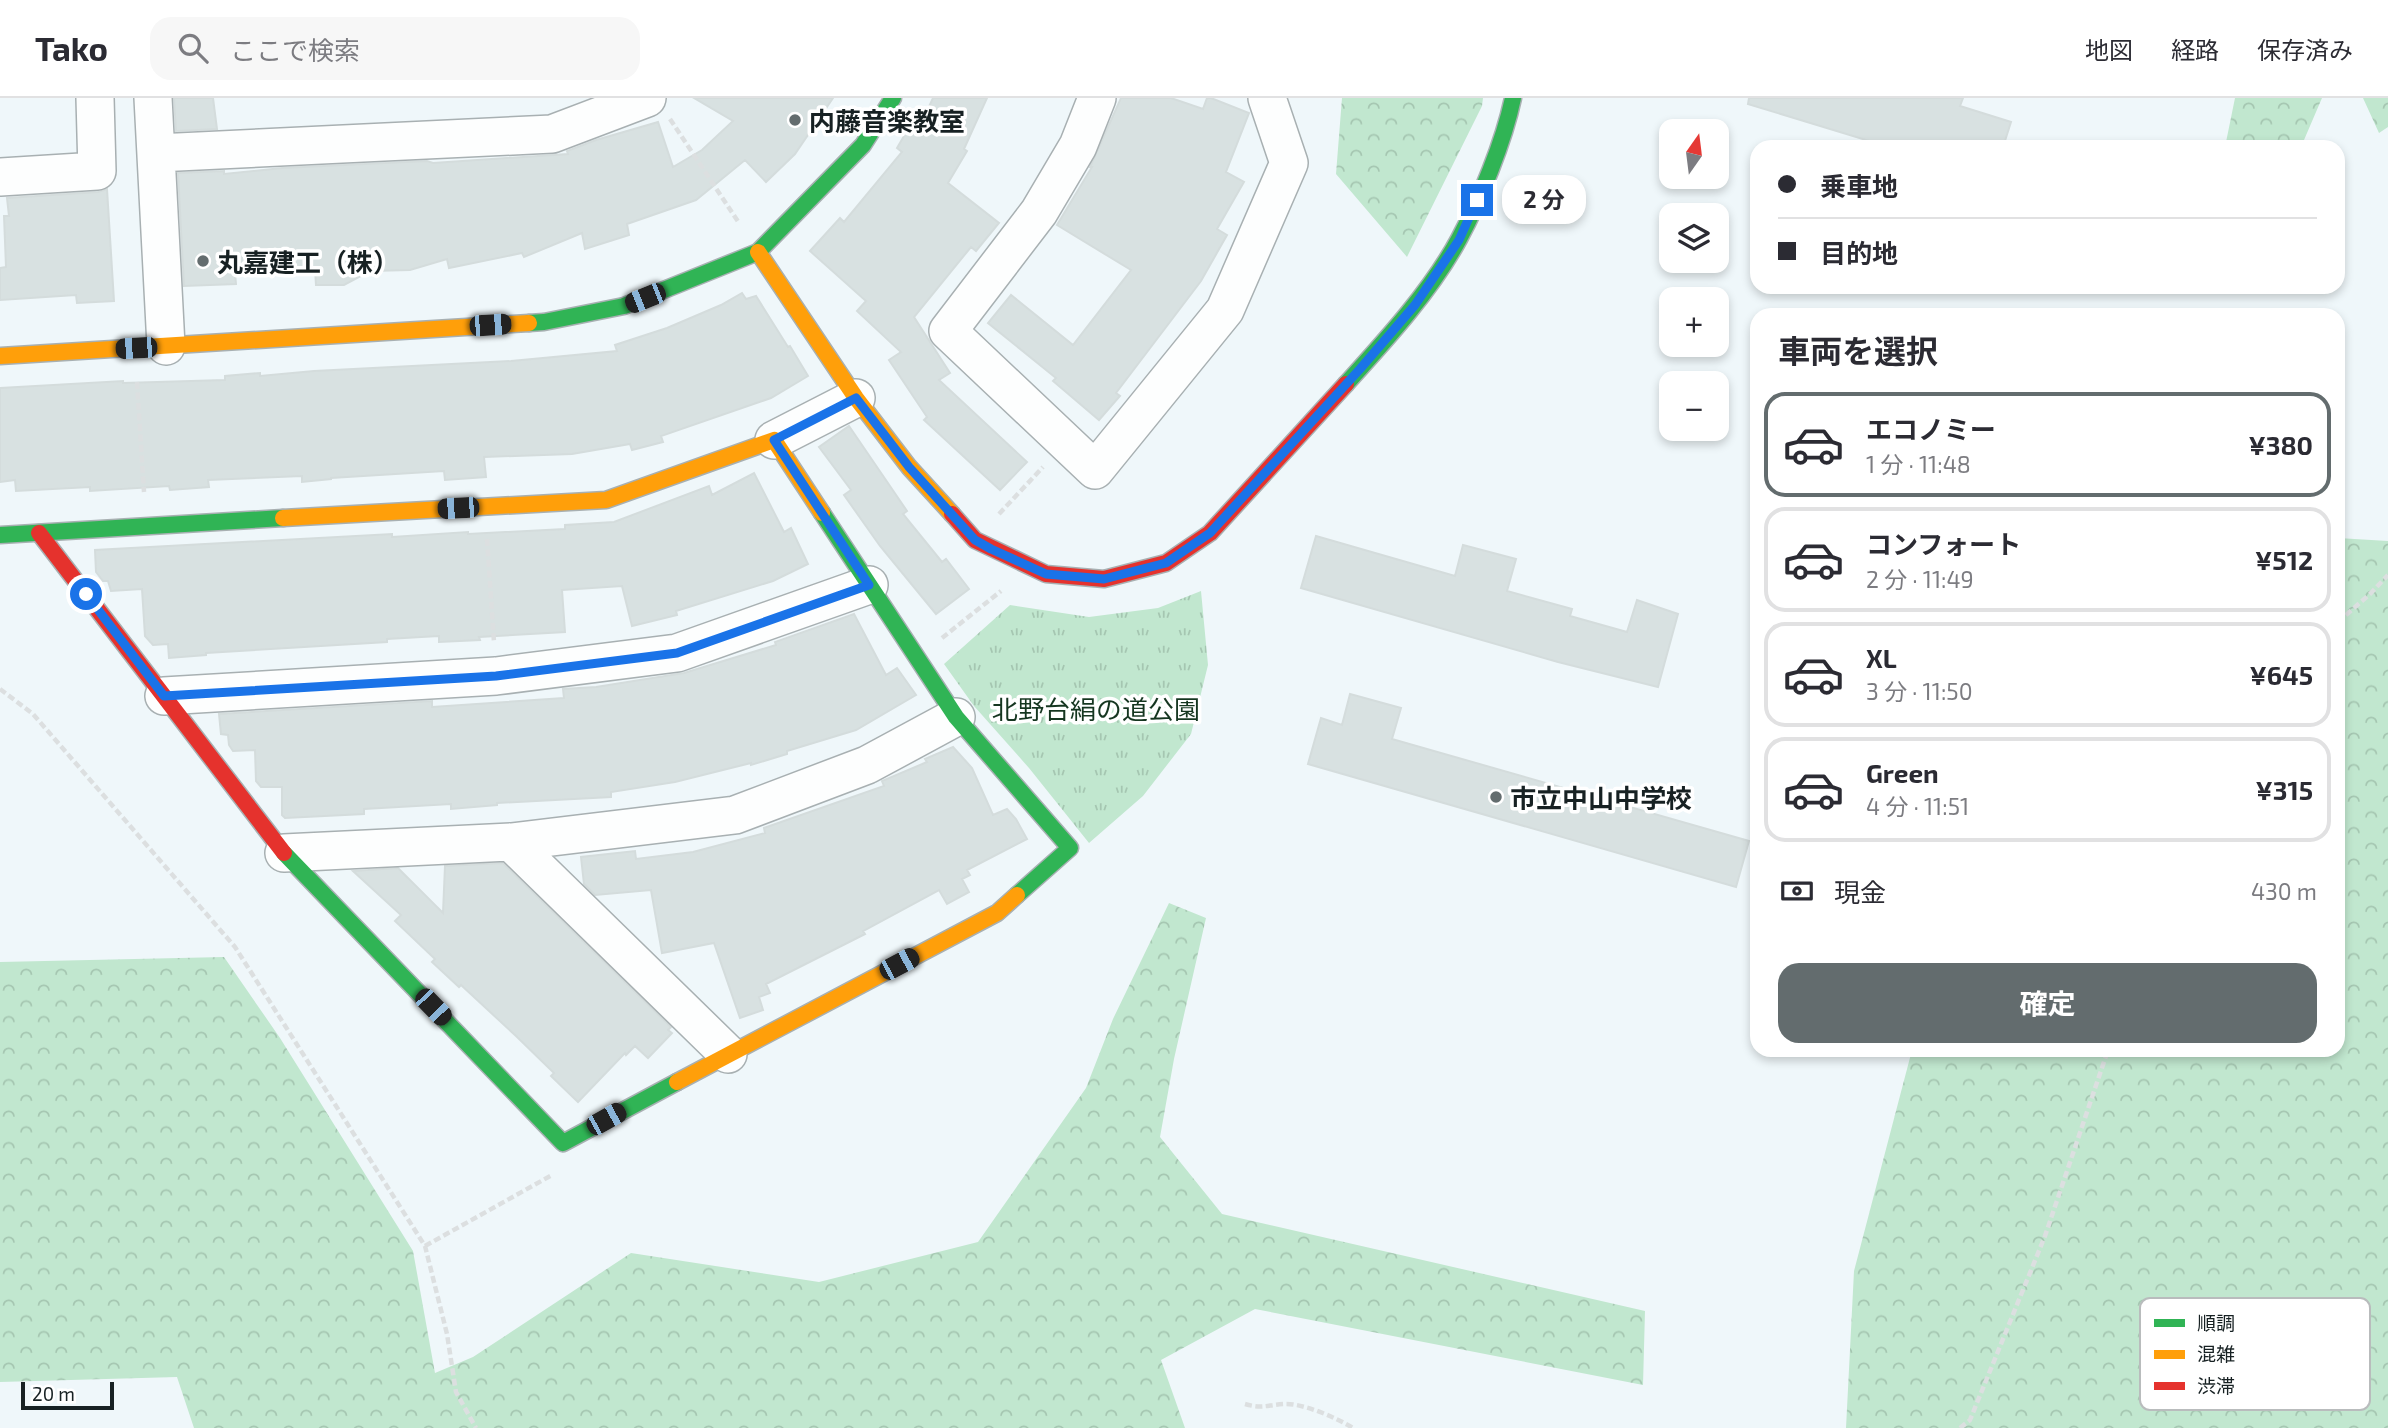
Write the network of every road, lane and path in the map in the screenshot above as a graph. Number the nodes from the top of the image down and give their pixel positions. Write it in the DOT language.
graph roads {
  1 [pos="95,98"];
  2 [pos="153,98"];
  3 [pos="892,98"];
  4 [pos="1097,98"];
  5 [pos="1266,98"];
  6 [pos="1513,98"];
  7 [pos="655,104"];
  8 [pos="157,153"];
  9 [pos="0,177"];
  10 [pos="740,224"];
  11 [pos="758,252"];
  12 [pos="166,346"];
  13 [pos="0,356"];
  14 [pos="137,370"];
  15 [pos="856,398"];
  16 [pos="774,440"];
  17 [pos="1066,443"];
  18 [pos="484,506"];
  19 [pos="995,518"];
  20 [pos="146,525"];
  21 [pos="39,533"];
  22 [pos="0,535"];
  23 [pos="1032,567"];
  24 [pos="2388,575"];
  25 [pos="869,585"];
  26 [pos="2345,616"];
  27 [pos="918,657"];
  28 [pos="496,676"];
  29 [pos="0,689"];
  30 [pos="164,696"];
  31 [pos="956,717"];
  32 [pos="511,842"];
  33 [pos="284,853"];
  34 [pos="728,1054"];
  35 [pos="2106,1057"];
  36 [pos="555,1173"];
  37 [pos="425,1247"];
  38 [pos="1245,1404"];
  39 [pos="476,1428"];
  40 [pos="1353,1428"];
  41 [pos="1960,1428"];
  1 -- 9 [label="street"];
  2 -- 8 [label="street"];
  3 -- 11 [label="street"];
  4 -- 17 [label="street"];
  5 -- 17 [label="street"];
  6 -- 23 [label="street"];
  7 -- 8 [label="street"];
  7 -- 10 [label="path"];
  8 -- 12 [label="street"];
  11 -- 12 [label="street"];
  11 -- 15 [label="street"];
  12 -- 13 [label="street"];
  14 -- 20 [label="path"];
  15 -- 16 [label="street"];
  15 -- 23 [label="street"];
  16 -- 18 [label="street"];
  16 -- 25 [label="street"];
  17 -- 19 [label="path"];
  18 -- 20 [label="street"];
  18 -- 28 [label="path"];
  20 -- 21 [label="street"];
  21 -- 22 [label="street"];
  21 -- 30 [label="street"];
  23 -- 27 [label="path"];
  24 -- 26 [label="path"];
  25 -- 27 [label="street"];
  25 -- 28 [label="street"];
  27 -- 31 [label="street"];
  28 -- 30 [label="street"];
  29 -- 37 [label="path"];
  30 -- 33 [label="street"];
  31 -- 32 [label="street"];
  31 -- 34 [label="street"];
  32 -- 33 [label="street"];
  32 -- 34 [label="street"];
  33 -- 34 [label="street"];
  35 -- 41 [label="path"];
  36 -- 37 [label="path"];
  37 -- 39 [label="path"];
  38 -- 40 [label="path"];
}
